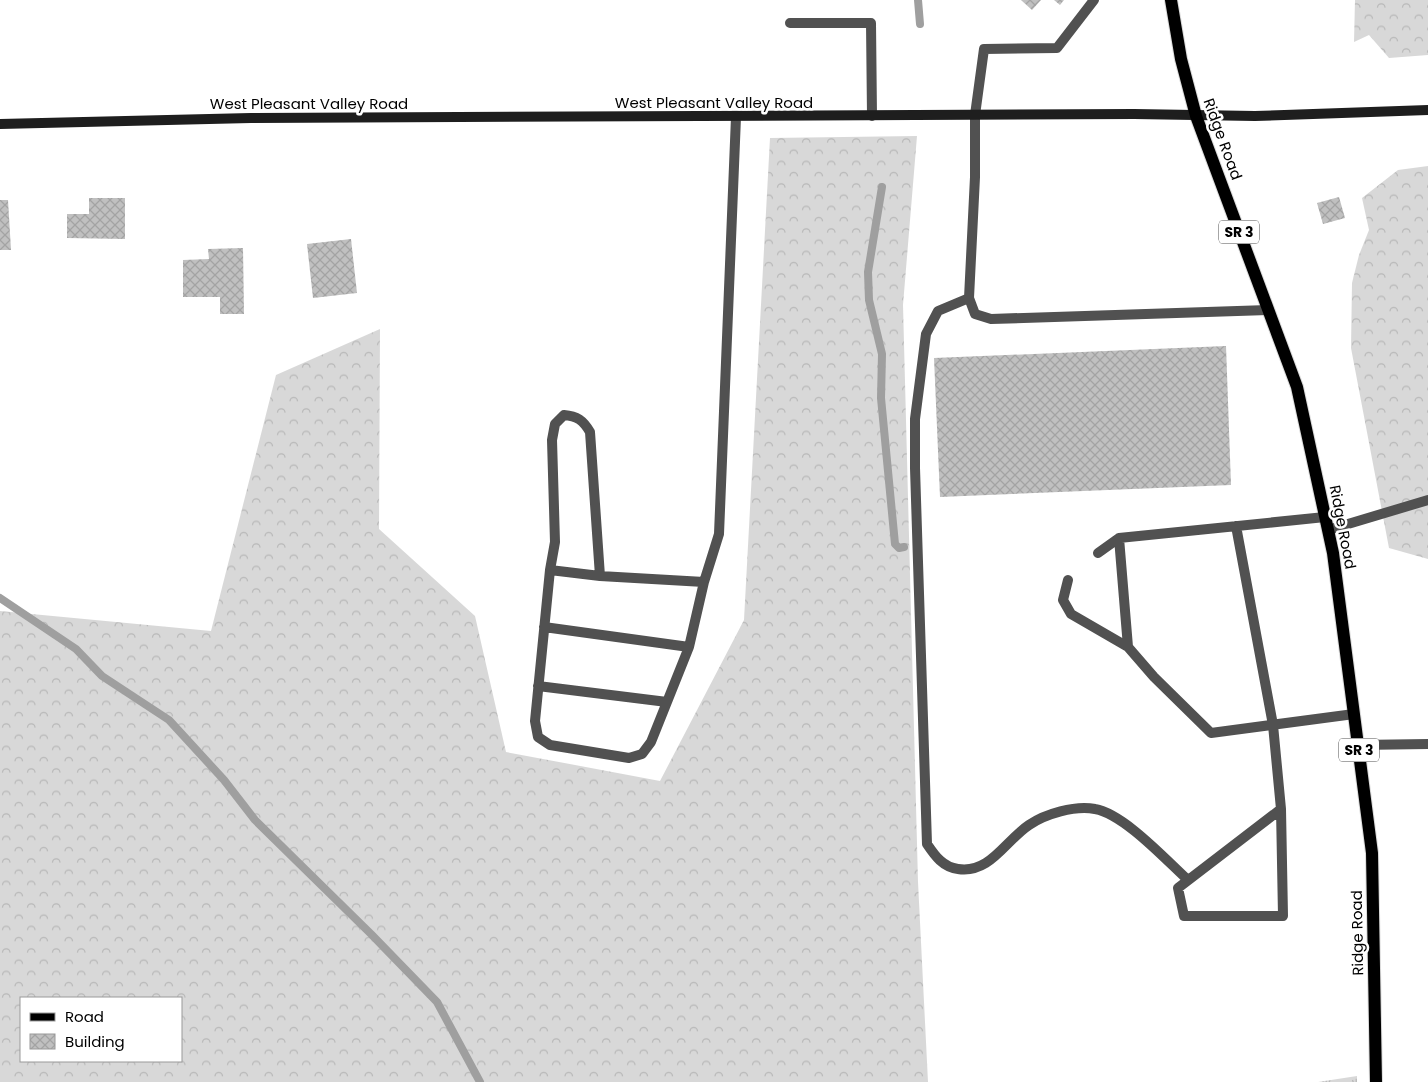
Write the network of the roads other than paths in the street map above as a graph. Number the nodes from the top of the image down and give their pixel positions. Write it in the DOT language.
graph roads {
  1 [pos="1094,0"];
  2 [pos="1171,0"];
  3 [pos="790,23"];
  4 [pos="1428,110"];
  5 [pos="975,115"];
  6 [pos="872,116"];
  7 [pos="1196,116"];
  8 [pos="736,117"];
  9 [pos="0,124"];
  10 [pos="969,298"];
  11 [pos="1268,310"];
  12 [pos="1428,500"];
  13 [pos="1325,517"];
  14 [pos="1236,526"];
  15 [pos="1328,530"];
  16 [pos="1119,538"];
  17 [pos="1098,553"];
  18 [pos="550,570"];
  19 [pos="600,576"];
  20 [pos="1068,580"];
  21 [pos="704,582"];
  22 [pos="544,627"];
  23 [pos="689,647"];
  24 [pos="1128,647"];
  25 [pos="538,686"];
  26 [pos="667,702"];
  27 [pos="1354,714"];
  28 [pos="1273,726"];
  29 [pos="1428,744"];
  30 [pos="1358,746"];
  31 [pos="1281,809"];
  32 [pos="1188,880"];
  33 [pos="1376,1082"];
  1 -- 5 [label="street"];
  2 -- 7 [label="main road, Ridge Road / SR 3"];
  3 -- 6 [label="street"];
  4 -- 7 [label="main road, West Pleasant Valley Road"];
  5 -- 6 [label="main road, West Pleasant Valley Road"];
  5 -- 7 [label="main road, West Pleasant Valley Road"];
  5 -- 10 [label="street"];
  6 -- 8 [label="main road, West Pleasant Valley Road"];
  7 -- 11 [label="main road, Ridge Road / SR 3"];
  8 -- 9 [label="main road, West Pleasant Valley Road"];
  8 -- 21 [label="street"];
  10 -- 11 [label="street"];
  10 -- 32 [label="street"];
  11 -- 13 [label="main road, Ridge Road / SR 3"];
  12 -- 15 [label="street"];
  13 -- 14 [label="street"];
  13 -- 15 [label="main road, Ridge Road / SR 3"];
  14 -- 16 [label="street"];
  14 -- 28 [label="street"];
  15 -- 27 [label="main road, Ridge Road / SR 3"];
  16 -- 17 [label="street"];
  16 -- 24 [label="street"];
  18 -- 19 [label="street"];
  18 -- 19 [label="street"];
  18 -- 22 [label="street"];
  19 -- 21 [label="street"];
  20 -- 24 [label="street"];
  21 -- 23 [label="street"];
  22 -- 23 [label="street"];
  22 -- 25 [label="street"];
  23 -- 26 [label="street"];
  24 -- 28 [label="street"];
  25 -- 26 [label="street"];
  25 -- 26 [label="street"];
  27 -- 28 [label="street"];
  27 -- 30 [label="main road, Ridge Road / SR 3"];
  28 -- 31 [label="street"];
  29 -- 30 [label="street"];
  30 -- 33 [label="main road, Ridge Road / SR 3"];
  31 -- 32 [label="street"];
  31 -- 32 [label="street"];
}
